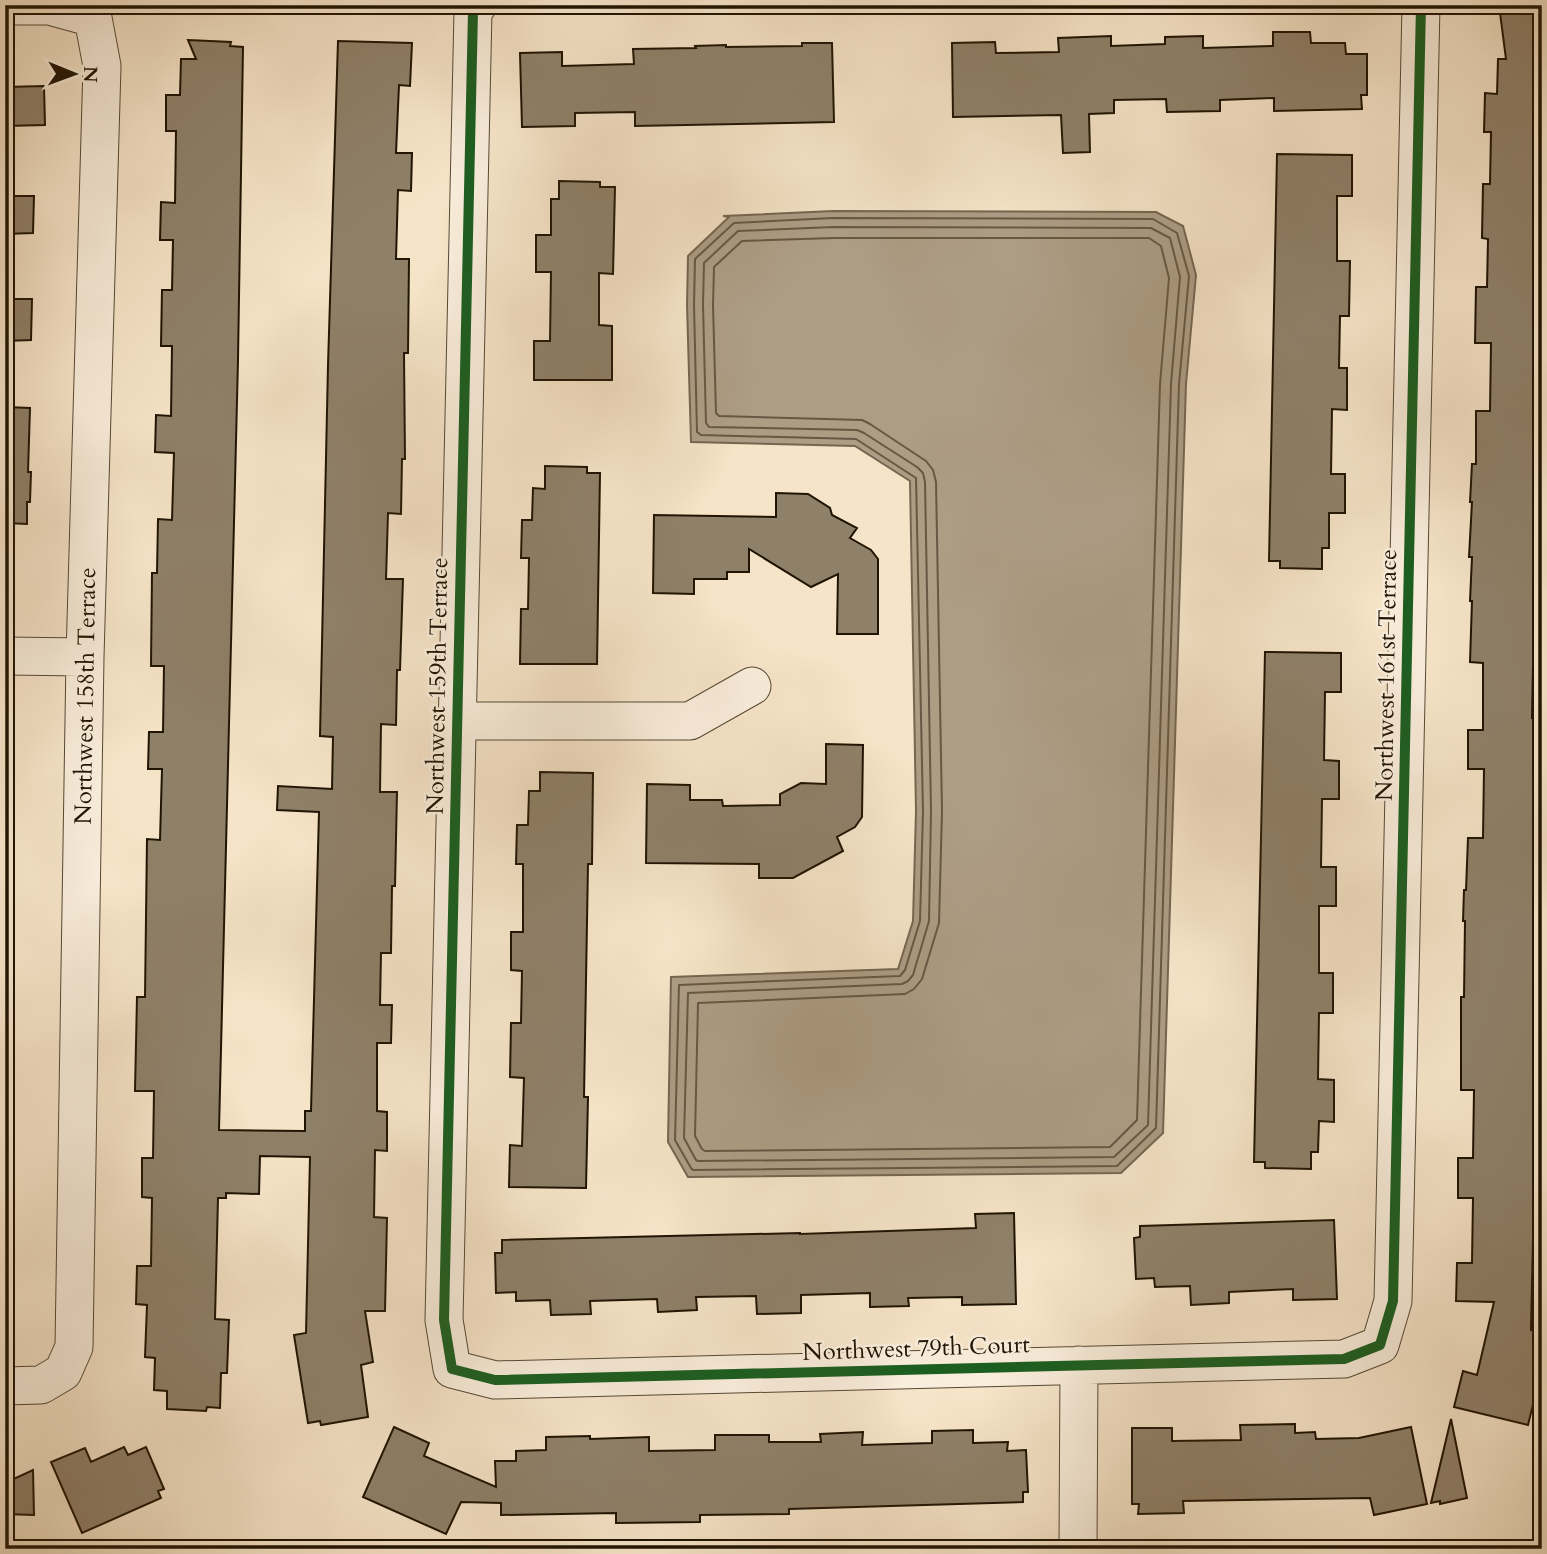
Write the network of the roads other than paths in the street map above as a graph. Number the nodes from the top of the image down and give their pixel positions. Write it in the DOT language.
graph roads {
  1 [pos="478,5"];
  2 [pos="1421,5"];
  3 [pos="5,6"];
  4 [pos="5,656"];
  5 [pos="85,657"];
  6 [pos="752,686"];
  7 [pos="457,721"];
  8 [pos="1380,1345"];
  9 [pos="1079,1364"];
  10 [pos="452,1369"];
  11 [pos="5,1386"];
  12 [pos="1078,1549"];
  1 -- 7 [label="street, Northwest 159th Terrace"];
  2 -- 8 [label="street, Northwest 161st Terrace"];
  3 -- 5 [label="street, Northwest 158th Terrace"];
  4 -- 5 [label="street"];
  5 -- 11 [label="street, Northwest 158th Terrace"];
  6 -- 7 [label="street"];
  7 -- 10 [label="street, Northwest 159th Terrace"];
  8 -- 9 [label="street, Northwest 79th Court"];
  9 -- 10 [label="street, Northwest 79th Court"];
  9 -- 12 [label="street"];
}
